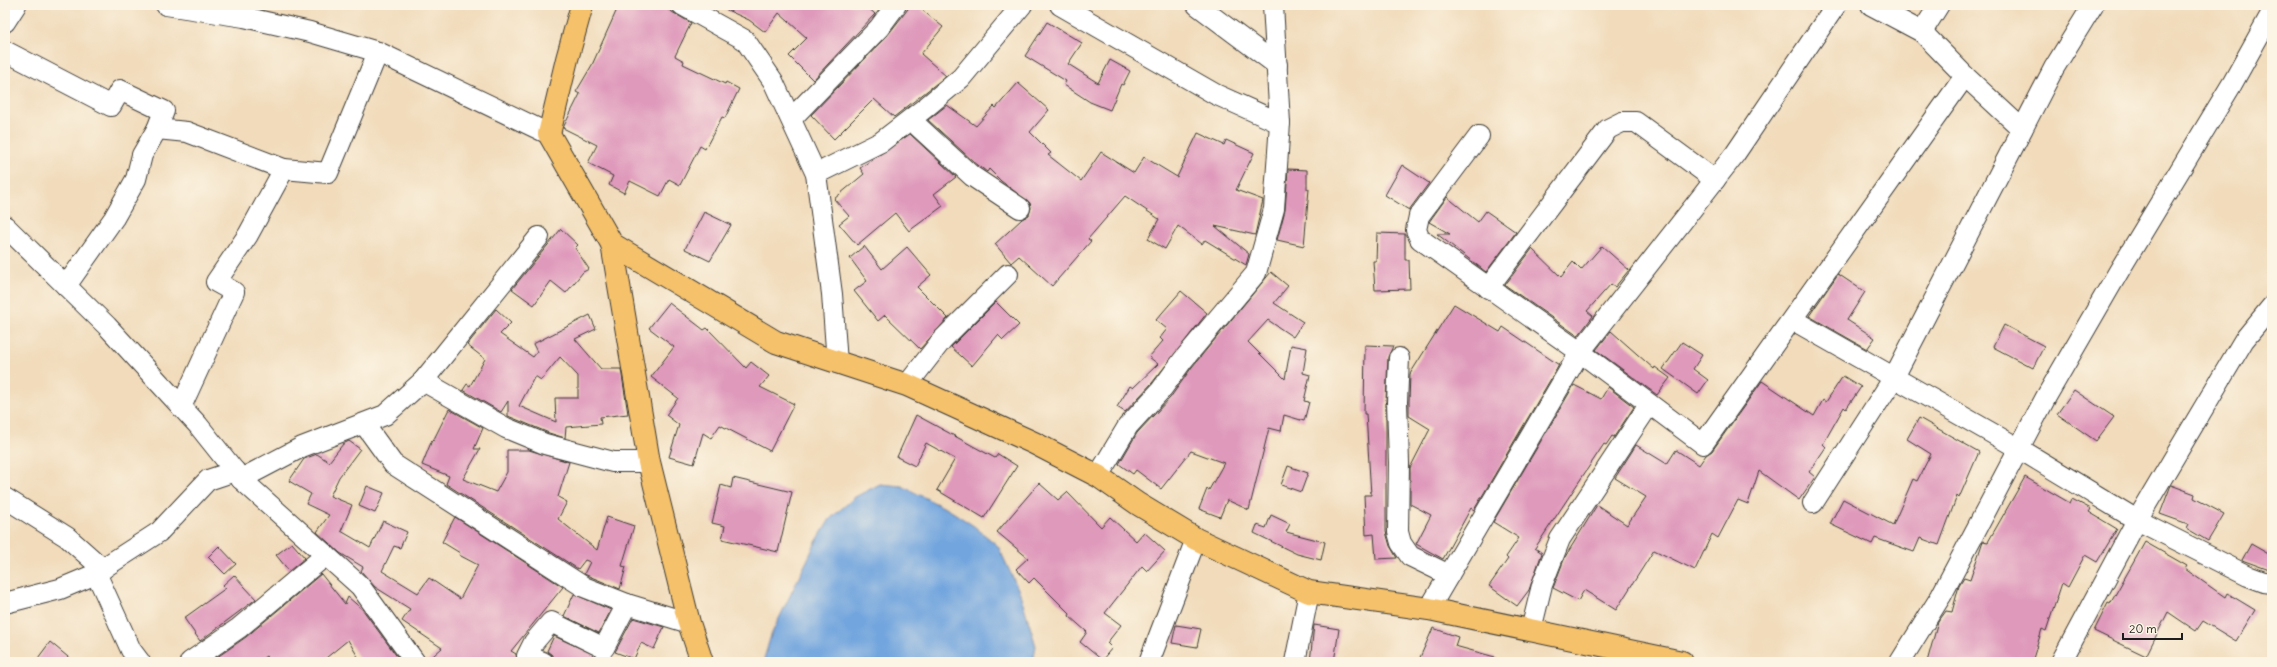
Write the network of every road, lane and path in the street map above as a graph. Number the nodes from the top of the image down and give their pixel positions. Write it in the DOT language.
graph roads {
  1 [pos="16,5"];
  2 [pos="166,5"];
  3 [pos="582,5"];
  4 [pos="682,5"];
  5 [pos="896,5"];
  6 [pos="1022,5"];
  7 [pos="1060,5"];
  8 [pos="1197,5"];
  9 [pos="1273,5"];
  10 [pos="1836,5"];
  11 [pos="1871,5"];
  12 [pos="1939,5"];
  13 [pos="2093,5"];
  14 [pos="2272,12"];
  15 [pos="5,22"];
  16 [pos="1922,32"];
  17 [pos="5,51"];
  18 [pos="378,52"];
  19 [pos="1277,65"];
  20 [pos="1965,76"];
  21 [pos="792,118"];
  22 [pos="910,120"];
  23 [pos="1280,123"];
  24 [pos="157,129"];
  25 [pos="2022,129"];
  26 [pos="549,134"];
  27 [pos="1479,136"];
  28 [pos="284,169"];
  29 [pos="816,174"];
  30 [pos="1714,180"];
  31 [pos="1020,208"];
  32 [pos="5,226"];
  33 [pos="539,237"];
  34 [pos="612,244"];
  35 [pos="1008,274"];
  36 [pos="66,286"];
  37 [pos="1488,288"];
  38 [pos="2272,306"];
  39 [pos="1793,320"];
  40 [pos="1580,352"];
  41 [pos="1399,358"];
  42 [pos="837,363"];
  43 [pos="1893,379"];
  44 [pos="423,381"];
  45 [pos="907,385"];
  46 [pos="1649,405"];
  47 [pos="181,407"];
  48 [pos="364,424"];
  49 [pos="2018,448"];
  50 [pos="650,462"];
  51 [pos="238,475"];
  52 [pos="1098,476"];
  53 [pos="5,498"];
  54 [pos="1813,503"];
  55 [pos="2137,520"];
  56 [pos="1196,539"];
  57 [pos="326,555"];
  58 [pos="99,571"];
  59 [pos="1448,575"];
  60 [pos="2272,583"];
  61 [pos="1309,592"];
  62 [pos="5,603"];
  63 [pos="627,604"];
  64 [pos="1429,609"];
  65 [pos="689,623"];
  66 [pos="1531,630"];
  67 [pos="140,662"];
  68 [pos="190,662"];
  69 [pos="415,662"];
  70 [pos="544,662"];
  71 [pos="702,662"];
  72 [pos="1149,662"];
  73 [pos="1295,662"];
  74 [pos="1682,662"];
  75 [pos="1900,662"];
  76 [pos="2062,662"];
  1 -- 15 [label="street"];
  2 -- 18 [label="street"];
  3 -- 26 [label="main road"];
  4 -- 21 [label="street"];
  5 -- 21 [label="street"];
  6 -- 22 [label="street"];
  7 -- 23 [label="street"];
  8 -- 19 [label="street"];
  9 -- 19 [label="street"];
  10 -- 30 [label="street"];
  11 -- 16 [label="street"];
  12 -- 16 [label="street"];
  13 -- 25 [label="street"];
  14 -- 49 [label="street"];
  16 -- 20 [label="street"];
  17 -- 24 [label="street"];
  18 -- 26 [label="street"];
  18 -- 28 [label="street"];
  19 -- 23 [label="street"];
  20 -- 25 [label="street"];
  20 -- 39 [label="street"];
  21 -- 29 [label="street"];
  22 -- 29 [label="street"];
  22 -- 31 [label="street"];
  23 -- 52 [label="street"];
  24 -- 28 [label="street"];
  24 -- 36 [label="street"];
  25 -- 43 [label="street"];
  26 -- 34 [label="main road"];
  27 -- 37 [label="street"];
  28 -- 47 [label="street"];
  29 -- 42 [label="street"];
  30 -- 37 [label="street"];
  30 -- 40 [label="street"];
  32 -- 36 [label="street"];
  33 -- 44 [label="street"];
  34 -- 42 [label="main road"];
  34 -- 50 [label="main road"];
  35 -- 45 [label="street"];
  36 -- 47 [label="street"];
  37 -- 40 [label="street"];
  38 -- 55 [label="street"];
  39 -- 43 [label="street"];
  39 -- 46 [label="street"];
  40 -- 46 [label="street"];
  40 -- 59 [label="street"];
  41 -- 59 [label="street"];
  42 -- 45 [label="main road"];
  43 -- 49 [label="street"];
  43 -- 54 [label="street"];
  44 -- 48 [label="street"];
  44 -- 50 [label="street"];
  45 -- 52 [label="main road"];
  46 -- 66 [label="street"];
  47 -- 51 [label="street"];
  48 -- 51 [label="street"];
  48 -- 63 [label="street"];
  49 -- 55 [label="street"];
  49 -- 75 [label="street"];
  50 -- 65 [label="main road"];
  51 -- 57 [label="street"];
  51 -- 58 [label="street"];
  52 -- 56 [label="main road"];
  53 -- 58 [label="street"];
  55 -- 60 [label="street"];
  55 -- 76 [label="street"];
  56 -- 61 [label="main road"];
  56 -- 72 [label="street"];
  57 -- 68 [label="street"];
  57 -- 69 [label="street"];
  58 -- 62 [label="street"];
  58 -- 67 [label="street"];
  59 -- 64 [label="street"];
  61 -- 64 [label="main road"];
  61 -- 73 [label="street"];
  63 -- 65 [label="street"];
  63 -- 70 [label="street"];
  64 -- 66 [label="main road"];
  65 -- 71 [label="main road"];
  66 -- 74 [label="main road"];
}
